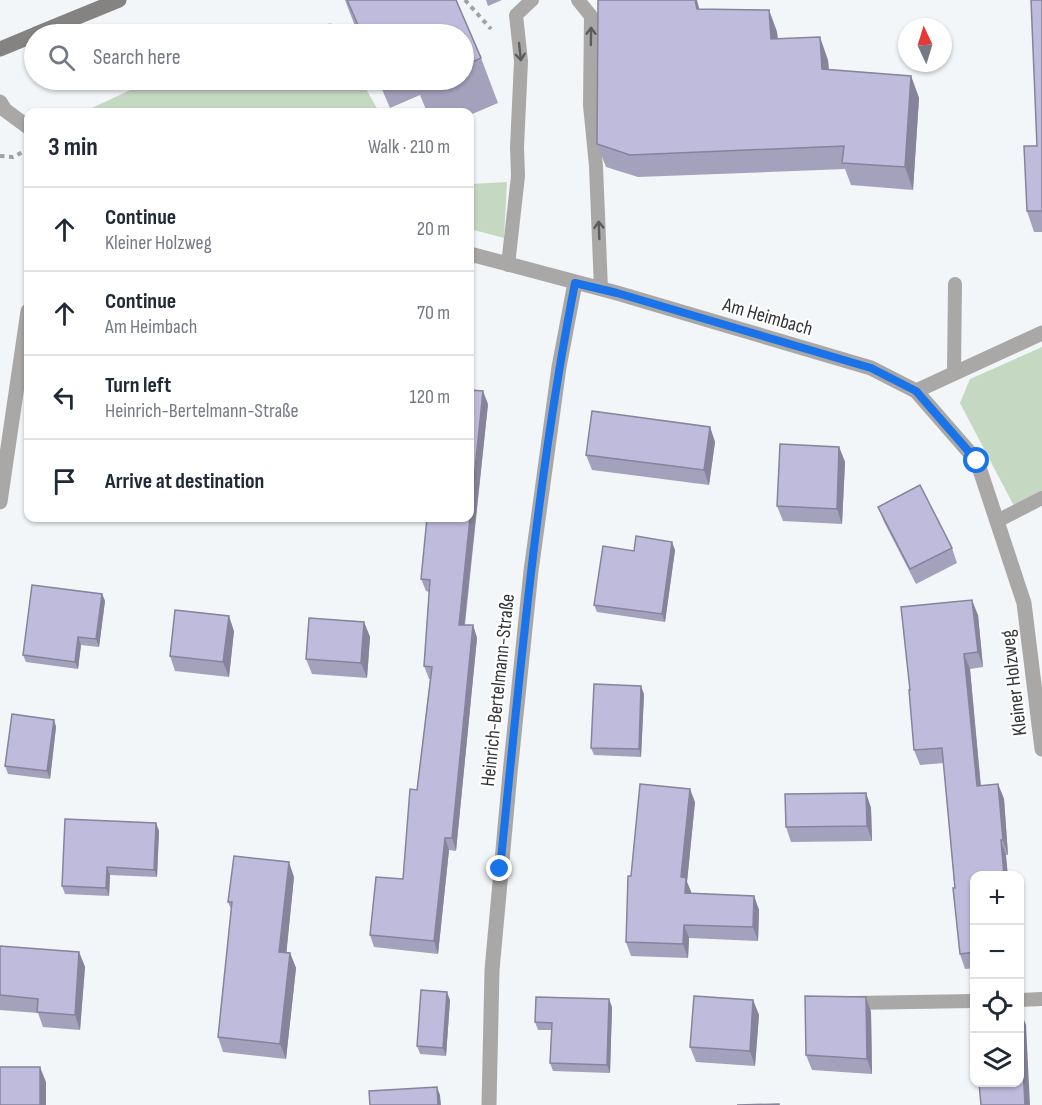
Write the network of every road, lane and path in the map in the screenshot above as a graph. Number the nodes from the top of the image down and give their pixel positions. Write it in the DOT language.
graph roads {
  1 [pos="119,0"];
  2 [pos="465,0"];
  3 [pos="532,0"];
  4 [pos="578,0"];
  5 [pos="61,24"];
  6 [pos="491,29"];
  7 [pos="24,40"];
  8 [pos="0,50"];
  9 [pos="0,102"];
  10 [pos="24,124"];
  11 [pos="24,150"];
  12 [pos="0,156"];
  13 [pos="474,255"];
  14 [pos="508,265"];
  15 [pos="575,283"];
  16 [pos="955,284"];
  17 [pos="601,289"];
  18 [pos="1042,333"];
  19 [pos="24,338"];
  20 [pos="954,372"];
  21 [pos="916,391"];
  22 [pos="1042,498"];
  23 [pos="0,502"];
  24 [pos="997,521"];
  25 [pos="1042,748"];
  26 [pos="1042,999"];
  27 [pos="970,1000"];
  28 [pos="1024,1000"];
  29 [pos="852,1003"];
  30 [pos="489,1105"];
  1 -- 5 [label="main road"];
  2 -- 6 [label="path"];
  3 -- 14 [label="lane, one-way"];
  17 -- 4 [label="lane, one-way"];
  7 -- 8 [label="main road"];
  9 -- 10 [label="street"];
  11 -- 12 [label="path"];
  13 -- 14 [label="street, Am Heimbach"];
  14 -- 15 [label="street, Am Heimbach"];
  15 -- 17 [label="street, Am Heimbach"];
  15 -- 30 [label="street, Heinrich-Bertelmann-Straße"];
  16 -- 20 [label="lane"];
  17 -- 21 [label="street, Am Heimbach"];
  18 -- 20 [label="street"];
  19 -- 23 [label="street"];
  20 -- 21 [label="street"];
  21 -- 24 [label="street, Kleiner Holzweg"];
  22 -- 24 [label="lane"];
  24 -- 25 [label="street, Kleiner Holzweg"];
  26 -- 28 [label="lane"];
  27 -- 29 [label="lane"];
}
